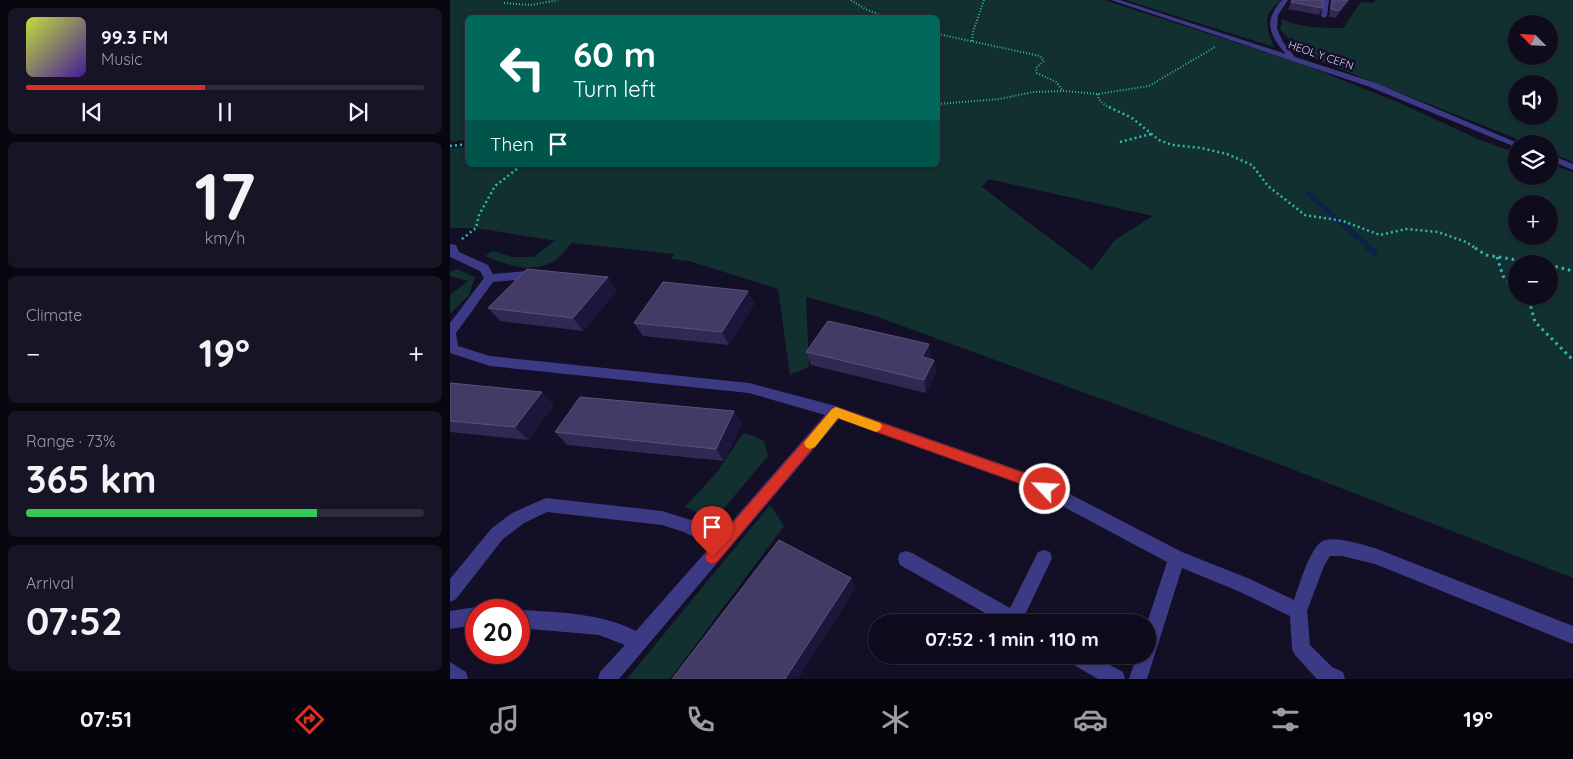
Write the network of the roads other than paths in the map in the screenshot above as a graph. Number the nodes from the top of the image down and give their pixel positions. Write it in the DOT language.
graph roads {
  1 [pos="1114,0"];
  2 [pos="1285,0"];
  3 [pos="1326,0"];
  4 [pos="1324,16"];
  5 [pos="1294,58"];
  6 [pos="1508,141"];
  7 [pos="1558,161"];
  8 [pos="1573,167"];
  9 [pos="452,247"];
  10 [pos="551,275"];
  11 [pos="490,278"];
  12 [pos="836,412"];
  13 [pos="724,543"];
  14 [pos="1044,558"];
  15 [pos="1177,558"];
  16 [pos="906,559"];
  17 [pos="450,594"];
  18 [pos="1298,611"];
  19 [pos="1003,614"];
  20 [pos="1018,614"];
  21 [pos="465,618"];
  22 [pos="450,620"];
  23 [pos="530,620"];
  24 [pos="1156,624"];
  25 [pos="1573,635"];
  26 [pos="638,642"];
  27 [pos="1089,664"];
  28 [pos="1143,664"];
  29 [pos="450,672"];
  30 [pos="459,679"];
  31 [pos="607,679"];
  32 [pos="1116,679"];
  33 [pos="1138,679"];
  34 [pos="1336,679"];
  1 -- 5 [label="street, HEOL Y CEFN"];
  2 -- 5 [label="street"];
  3 -- 4 [label="street"];
  5 -- 6 [label="street, HEOL Y CEFN"];
  7 -- 8 [label="street"];
  9 -- 11 [label="street"];
  10 -- 11 [label="street"];
  11 -- 12 [label="street"];
  12 -- 13 [label="street"];
  12 -- 15 [label="street"];
  13 -- 17 [label="street"];
  13 -- 26 [label="street"];
  14 -- 20 [label="street"];
  15 -- 18 [label="street"];
  15 -- 24 [label="street"];
  16 -- 19 [label="street"];
  18 -- 25 [label="street"];
  18 -- 34 [label="street"];
  21 -- 22 [label="street"];
  23 -- 26 [label="street"];
  26 -- 31 [label="street"];
  27 -- 32 [label="street"];
  28 -- 33 [label="street"];
  29 -- 30 [label="street"];
}
